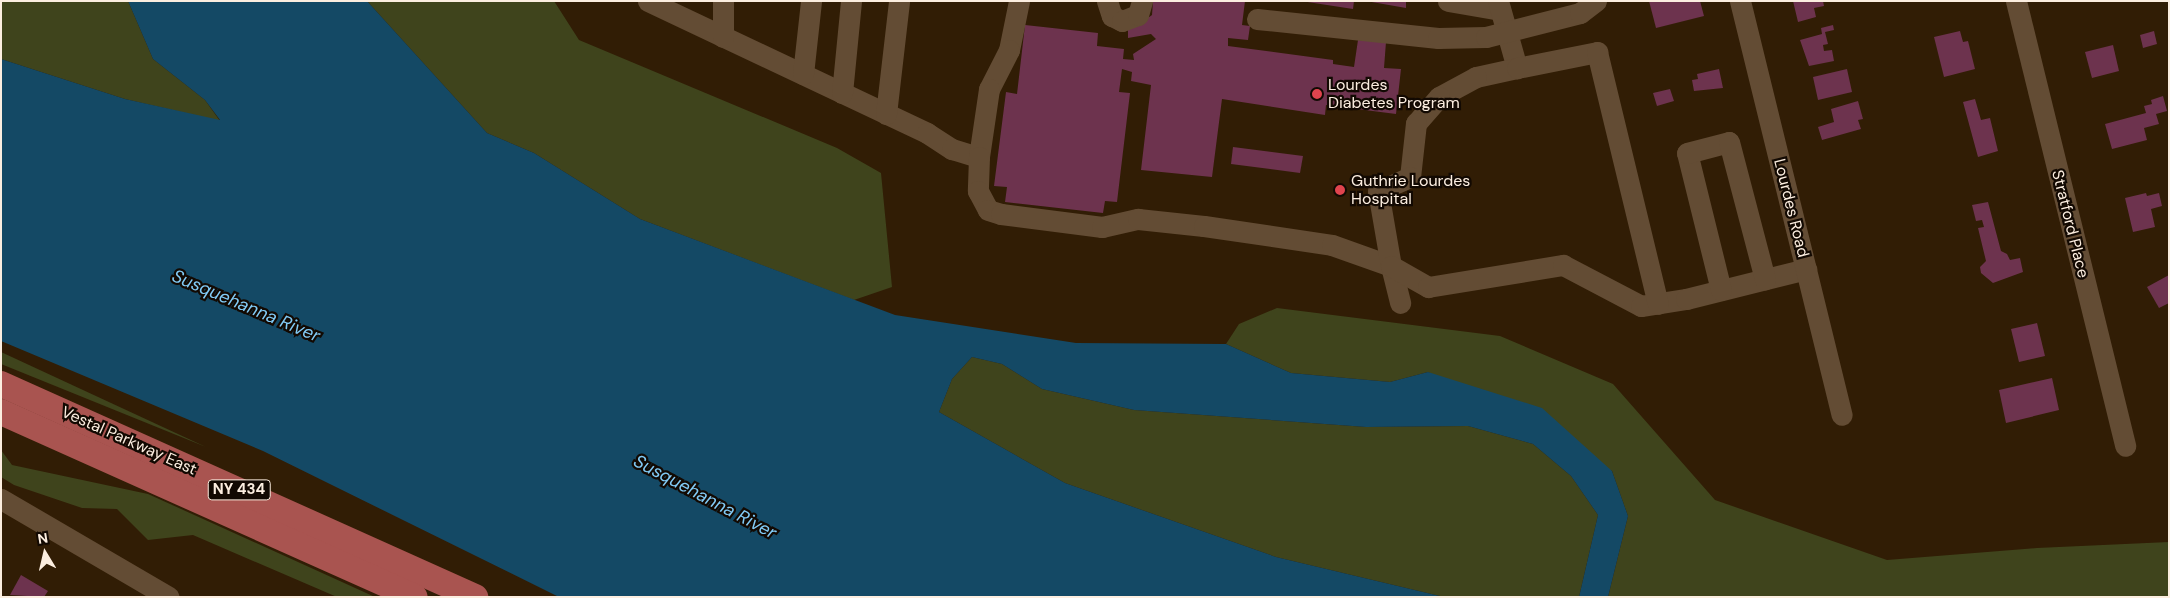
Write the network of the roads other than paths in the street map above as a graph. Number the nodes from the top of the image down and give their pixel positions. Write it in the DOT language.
graph roads {
  1 [pos="648,1"];
  2 [pos="723,1"];
  3 [pos="811,1"];
  4 [pos="851,1"];
  5 [pos="899,1"];
  6 [pos="1019,1"];
  7 [pos="1107,1"];
  8 [pos="1142,1"];
  9 [pos="1448,1"];
  10 [pos="1596,1"];
  11 [pos="1740,1"];
  12 [pos="2016,1"];
  13 [pos="1499,6"];
  14 [pos="680,9"];
  15 [pos="1257,19"];
  16 [pos="1506,35"];
  17 [pos="723,37"];
  18 [pos="1517,68"];
  19 [pos="803,74"];
  20 [pos="842,93"];
  21 [pos="886,114"];
  22 [pos="979,157"];
  23 [pos="1391,266"];
  24 [pos="1806,269"];
  25 [pos="1765,279"];
  26 [pos="1721,290"];
  27 [pos="1400,303"];
  28 [pos="1658,304"];
  29 [pos="1,384"];
  30 [pos="1,412"];
  31 [pos="1842,415"];
  32 [pos="2125,446"];
  33 [pos="1,499"];
  34 [pos="169,597"];
  35 [pos="414,597"];
  36 [pos="475,597"];
  1 -- 14 [label="street"];
  2 -- 17 [label="street"];
  3 -- 19 [label="street"];
  4 -- 20 [label="street"];
  5 -- 21 [label="street"];
  6 -- 22 [label="street"];
  7 -- 8 [label="street"];
  9 -- 13 [label="street"];
  10 -- 16 [label="street"];
  11 -- 24 [label="street, Lourdes Road"];
  12 -- 32 [label="street, Stratford Place"];
  13 -- 16 [label="street"];
  14 -- 17 [label="street"];
  15 -- 16 [label="street"];
  16 -- 18 [label="street"];
  17 -- 19 [label="street"];
  18 -- 23 [label="street"];
  18 -- 28 [label="street"];
  19 -- 20 [label="street"];
  20 -- 21 [label="street"];
  21 -- 22 [label="street"];
  22 -- 23 [label="street"];
  23 -- 27 [label="street"];
  23 -- 28 [label="street"];
  24 -- 25 [label="street"];
  24 -- 31 [label="street, Lourdes Road"];
  25 -- 26 [label="street"];
  25 -- 26 [label="street"];
  26 -- 28 [label="street"];
  29 -- 36 [label="main road, Vestal Parkway East / NY 434"];
  30 -- 35 [label="main road, Vestal Parkway East / NY 434"];
  33 -- 34 [label="street"];
}
